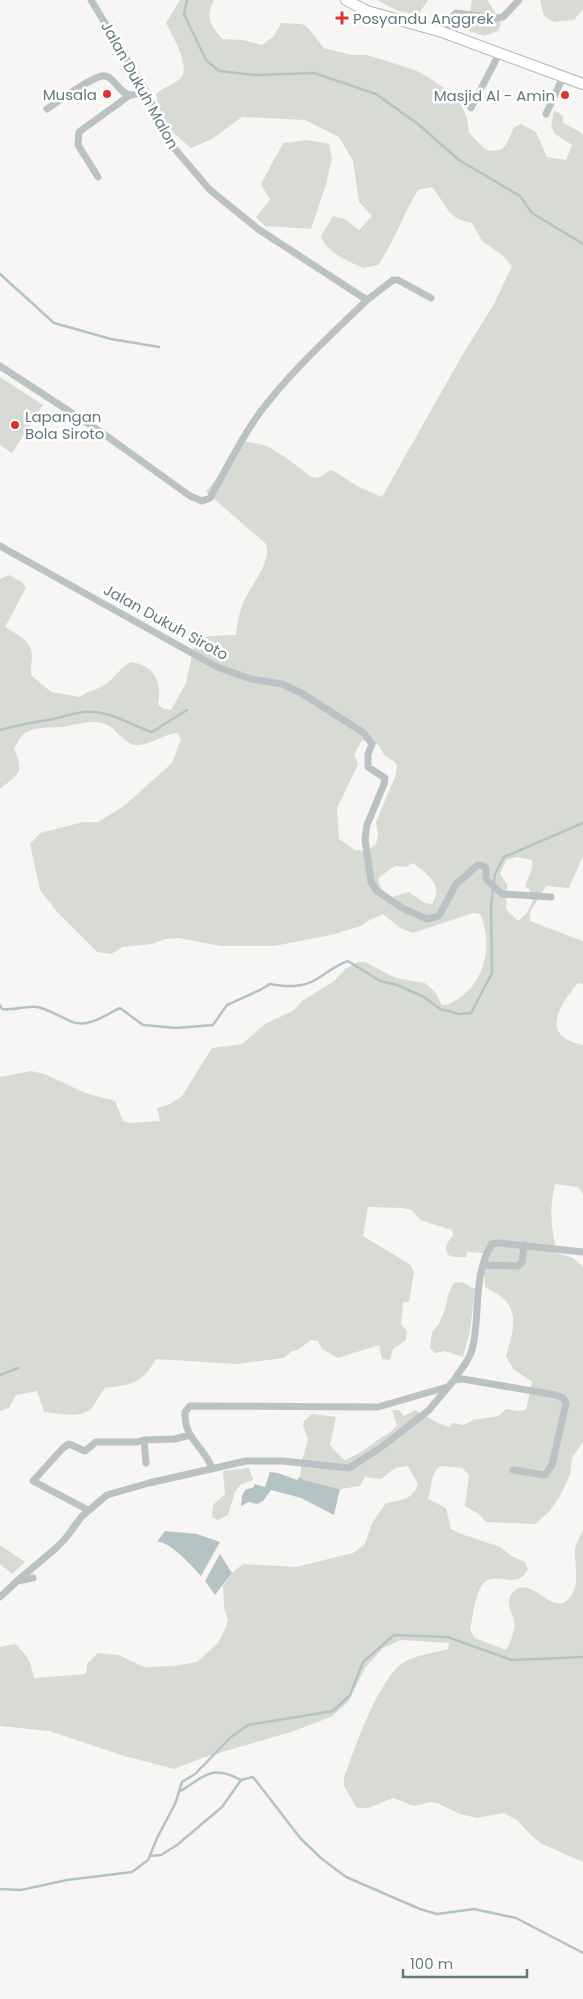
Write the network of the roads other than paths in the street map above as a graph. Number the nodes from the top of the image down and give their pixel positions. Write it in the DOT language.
graph roads {
  1 [pos="91,0"];
  2 [pos="346,0"];
  3 [pos="518,0"];
  4 [pos="442,32"];
  5 [pos="499,54"];
  6 [pos="563,76"];
  7 [pos="583,84"];
  8 [pos="146,91"];
  9 [pos="130,95"];
  10 [pos="47,108"];
  11 [pos="472,108"];
  12 [pos="546,114"];
  13 [pos="98,177"];
  14 [pos="431,298"];
  15 [pos="367,300"];
  16 [pos="0,366"];
  17 [pos="0,546"];
  18 [pos="551,897"];
  19 [pos="524,1245"];
  20 [pos="583,1252"];
  21 [pos="484,1265"];
  22 [pos="454,1380"];
  23 [pos="447,1387"];
  24 [pos="190,1435"];
  25 [pos="144,1440"];
  26 [pos="146,1463"];
  27 [pos="212,1468"];
  28 [pos="512,1470"];
  29 [pos="88,1510"];
  30 [pos="33,1578"];
  31 [pos="17,1581"];
  32 [pos="0,1597"];
  1 -- 8 [label="street, Jalan Dukuh Malon"];
  2 -- 4 [label="street"];
  3 -- 4 [label="street"];
  4 -- 5 [label="street"];
  5 -- 6 [label="street"];
  5 -- 11 [label="street"];
  6 -- 7 [label="street"];
  6 -- 12 [label="street"];
  8 -- 9 [label="street"];
  8 -- 15 [label="street, Jalan Dukuh Malon"];
  9 -- 10 [label="street"];
  9 -- 13 [label="street"];
  14 -- 15 [label="street"];
  15 -- 16 [label="street"];
  17 -- 18 [label="street, Jalan Dukuh Siroto"];
  19 -- 20 [label="street"];
  19 -- 21 [label="street"];
  19 -- 21 [label="street"];
  21 -- 22 [label="street"];
  22 -- 23 [label="street"];
  22 -- 28 [label="street"];
  23 -- 24 [label="street"];
  23 -- 27 [label="street"];
  24 -- 25 [label="street"];
  24 -- 27 [label="street"];
  25 -- 26 [label="street"];
  25 -- 29 [label="street"];
  27 -- 29 [label="street"];
  29 -- 31 [label="street"];
  30 -- 31 [label="street"];
  31 -- 32 [label="street"];
}
